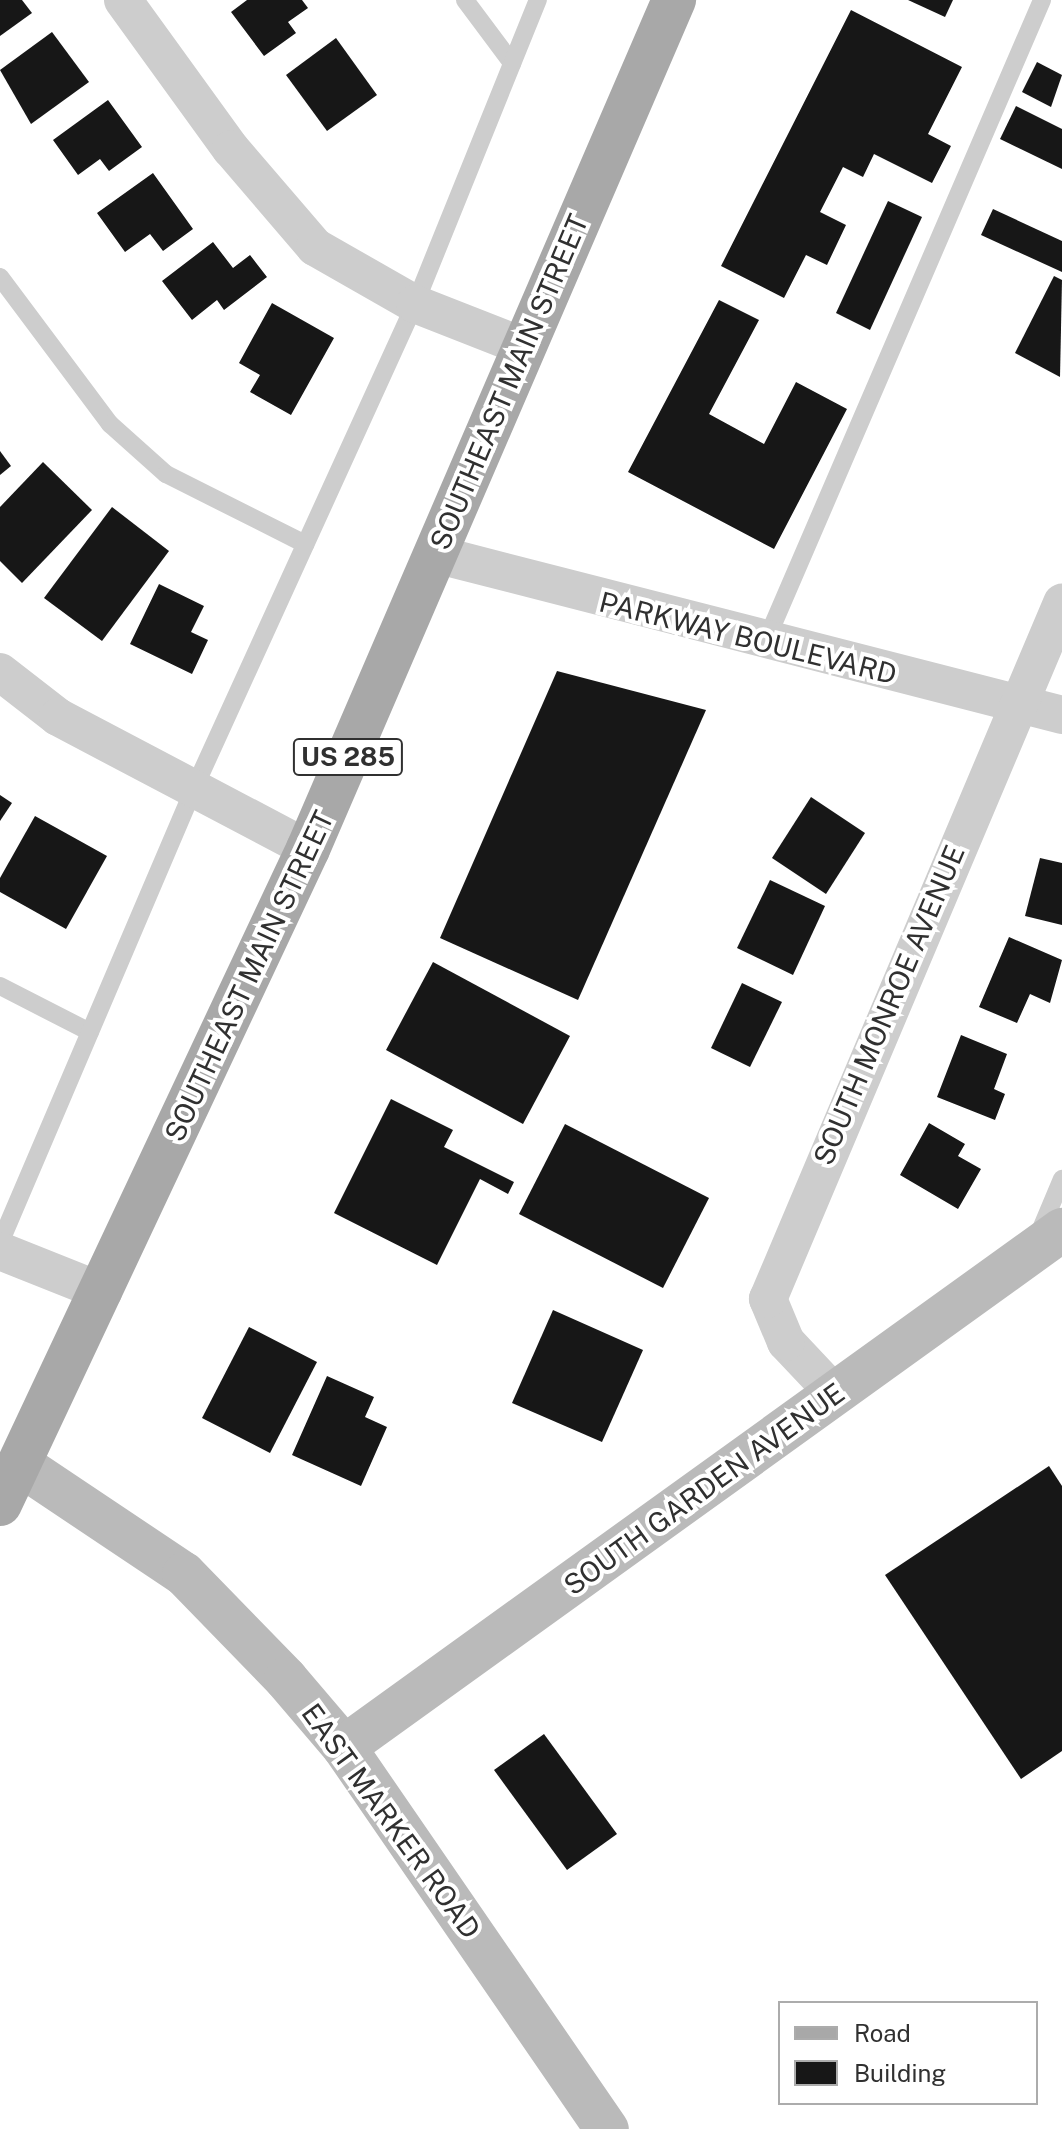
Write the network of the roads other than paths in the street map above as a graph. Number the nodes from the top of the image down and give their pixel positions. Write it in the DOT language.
graph roads {
  1 [pos="123,0"];
  2 [pos="465,0"];
  3 [pos="538,0"];
  4 [pos="674,0"];
  5 [pos="1042,0"];
  6 [pos="512,63"];
  7 [pos="0,277"];
  8 [pos="415,304"];
  9 [pos="525,347"];
  10 [pos="305,544"];
  11 [pos="435,554"];
  12 [pos="1062,603"];
  13 [pos="765,643"];
  14 [pos="0,672"];
  15 [pos="1019,705"];
  16 [pos="1062,715"];
  17 [pos="192,793"];
  18 [pos="308,849"];
  19 [pos="0,986"];
  20 [pos="90,1032"];
  21 [pos="1062,1179"];
  22 [pos="1046,1241"];
  23 [pos="0,1243"];
  24 [pos="0,1251"];
  25 [pos="103,1292"];
  26 [pos="836,1395"];
  27 [pos="21,1465"];
  28 [pos="0,1504"];
  29 [pos="344,1747"];
  30 [pos="607,2129"];
  1 -- 8 [label="street"];
  2 -- 6 [label="lane"];
  3 -- 6 [label="lane"];
  4 -- 9 [label="main road, SOUTHEAST MAIN STREET / US 285"];
  5 -- 13 [label="lane"];
  6 -- 8 [label="lane"];
  7 -- 10 [label="lane"];
  8 -- 9 [label="street"];
  8 -- 10 [label="lane"];
  9 -- 11 [label="main road, SOUTHEAST MAIN STREET / US 285"];
  10 -- 17 [label="lane"];
  11 -- 13 [label="street, PARKWAY BOULEVARD"];
  11 -- 18 [label="main road, SOUTHEAST MAIN STREET / US 285"];
  12 -- 15 [label="street, SOUTH MONROE AVENUE"];
  13 -- 15 [label="street, PARKWAY BOULEVARD"];
  14 -- 17 [label="street"];
  15 -- 16 [label="street, PARKWAY BOULEVARD"];
  15 -- 26 [label="street, SOUTH MONROE AVENUE"];
  17 -- 18 [label="street"];
  17 -- 20 [label="lane"];
  18 -- 25 [label="main road, SOUTHEAST MAIN STREET / US 285"];
  19 -- 20 [label="lane"];
  20 -- 23 [label="lane"];
  21 -- 22 [label="lane"];
  22 -- 26 [label="street, SOUTH GARDEN AVENUE"];
  24 -- 25 [label="street"];
  25 -- 27 [label="main road, SOUTHEAST MAIN STREET / US 285"];
  26 -- 29 [label="street, SOUTH GARDEN AVENUE"];
  27 -- 28 [label="main road, SOUTHEAST MAIN STREET / US 285"];
  27 -- 29 [label="street, EAST MARKER ROAD"];
  29 -- 30 [label="street, EAST MARKER ROAD"];
}
